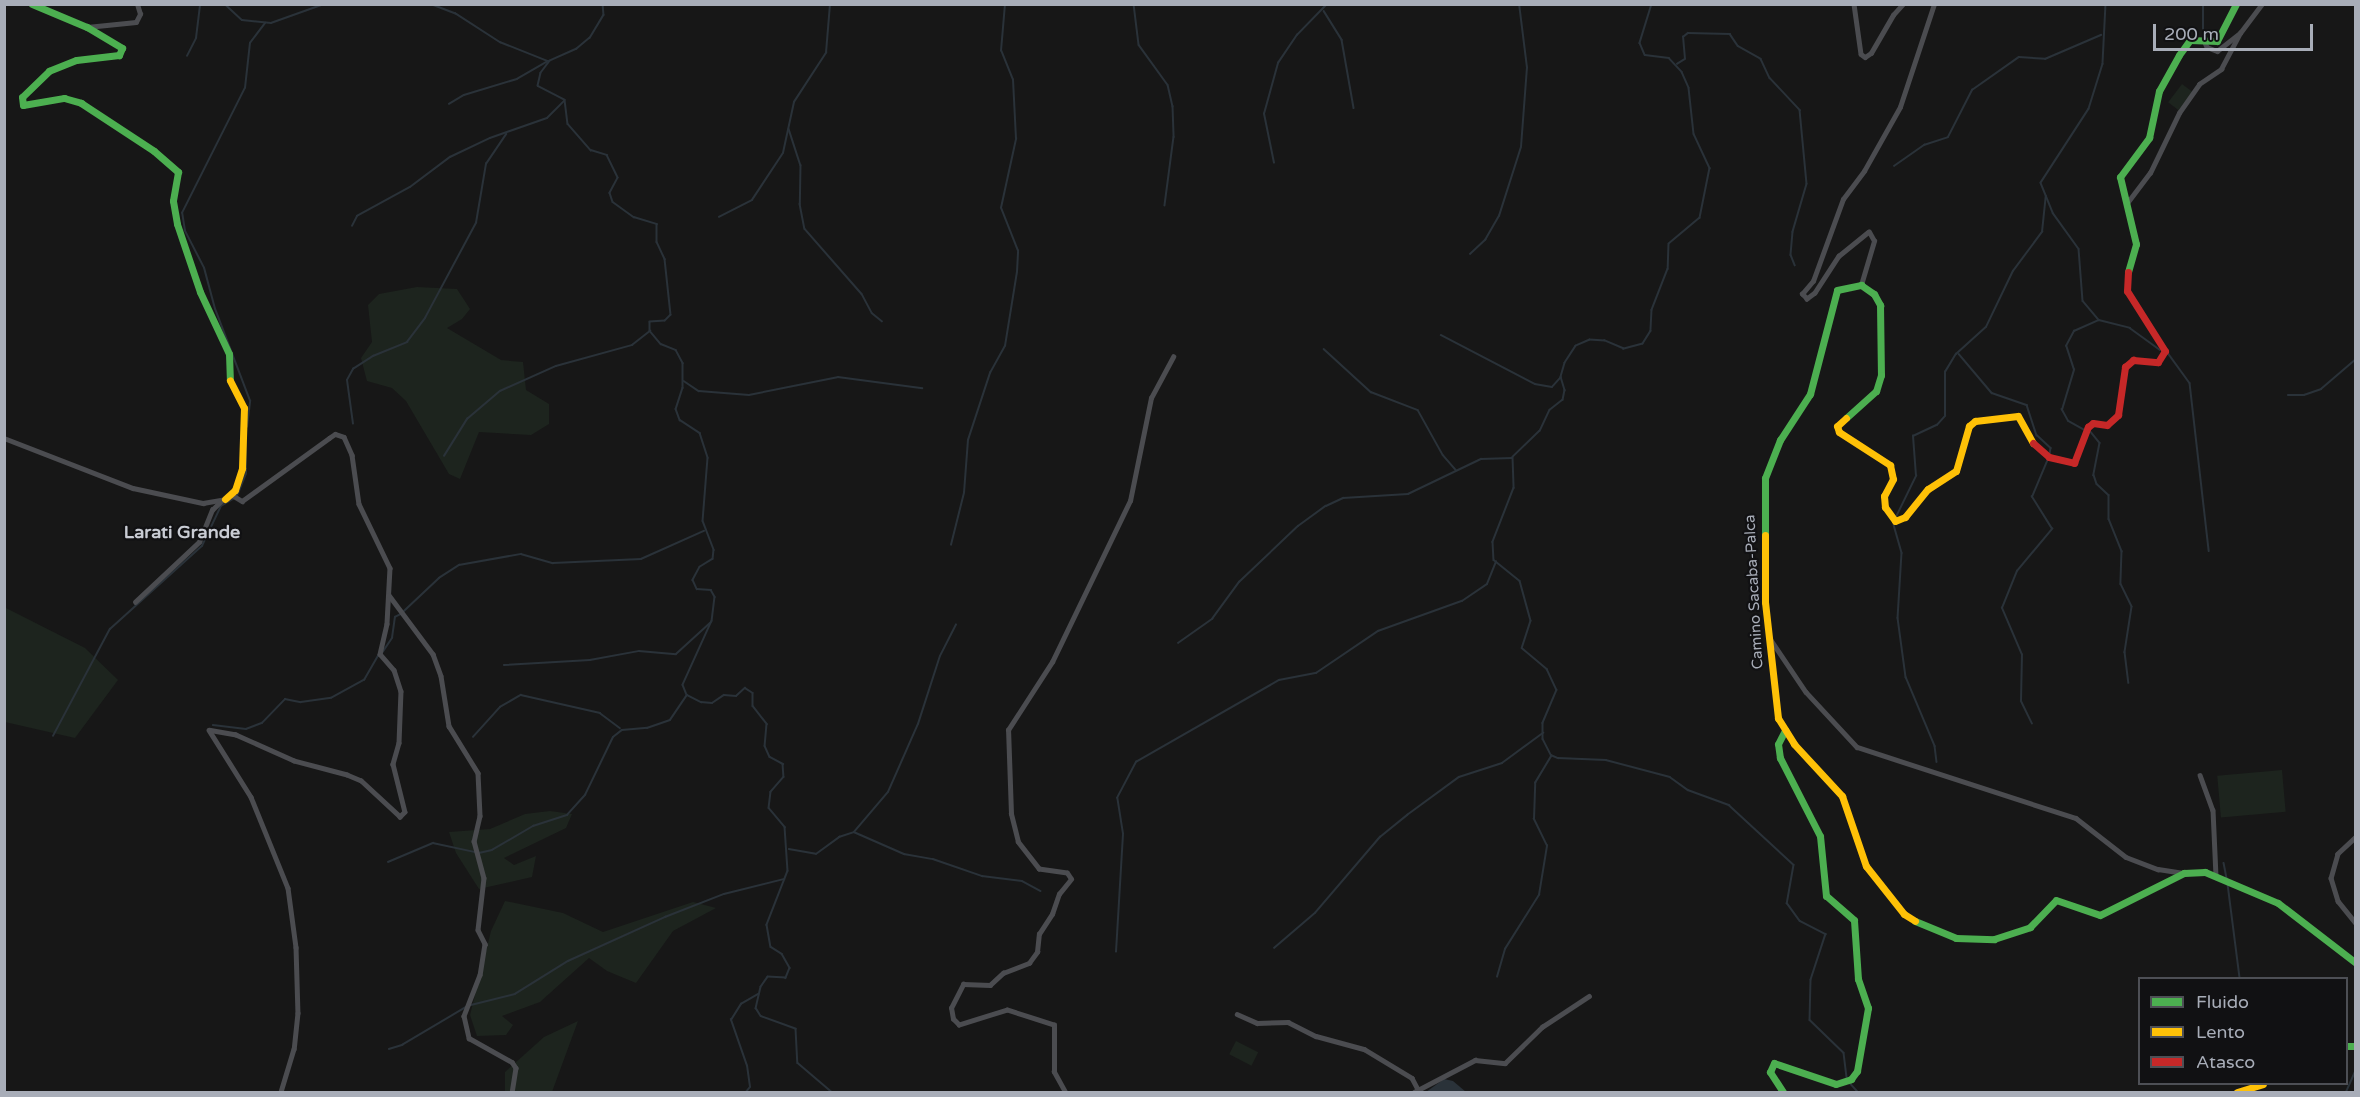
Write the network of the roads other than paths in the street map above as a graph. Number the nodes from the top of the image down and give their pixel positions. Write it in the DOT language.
graph roads {
  1 [pos="32,4"];
  2 [pos="137,4"];
  3 [pos="1854,4"];
  4 [pos="1903,4"];
  5 [pos="1934,4"];
  6 [pos="2236,4"];
  7 [pos="2262,4"];
  8 [pos="87,27"];
  9 [pos="2240,33"];
  10 [pos="2204,40"];
  11 [pos="2127,203"];
  12 [pos="1861,285"];
  13 [pos="1173,357"];
  14 [pos="4,438"];
  15 [pos="232,495"];
  16 [pos="223,500"];
  17 [pos="388,594"];
  18 [pos="135,602"];
  19 [pos="1769,637"];
  20 [pos="1785,730"];
  21 [pos="2200,775"];
  22 [pos="2355,837"];
  23 [pos="2184,873"];
  24 [pos="2216,876"];
  25 [pos="2355,923"];
  26 [pos="2355,963"];
  27 [pos="1589,996"];
  28 [pos="1237,1014"];
  29 [pos="2257,1085"];
  30 [pos="280,1092"];
  31 [pos="512,1092"];
  32 [pos="1065,1092"];
  33 [pos="1416,1092"];
  34 [pos="1783,1092"];
  35 [pos="2237,1092"];
  1 -- 8 [label="street"];
  2 -- 8 [label="street"];
  3 -- 4 [label="street"];
  5 -- 12 [label="street"];
  6 -- 10 [label="street"];
  7 -- 9 [label="street"];
  8 -- 15 [label="street"];
  9 -- 10 [label="street"];
  9 -- 11 [label="street"];
  10 -- 11 [label="street"];
  11 -- 12 [label="street"];
  12 -- 19 [label="street, Camino Sacaba-Palca"];
  13 -- 32 [label="street"];
  14 -- 16 [label="street"];
  15 -- 16 [label="street"];
  15 -- 17 [label="street"];
  16 -- 18 [label="street"];
  17 -- 30 [label="street"];
  17 -- 31 [label="street"];
  19 -- 20 [label="street, Camino Sacaba-Palca"];
  19 -- 23 [label="street"];
  20 -- 23 [label="street, Camino Sacaba-Palca"];
  20 -- 34 [label="street"];
  21 -- 24 [label="street"];
  22 -- 25 [label="street"];
  23 -- 24 [label="street"];
  24 -- 26 [label="street"];
  27 -- 33 [label="street"];
  28 -- 33 [label="street"];
  29 -- 35 [label="street"];
}
